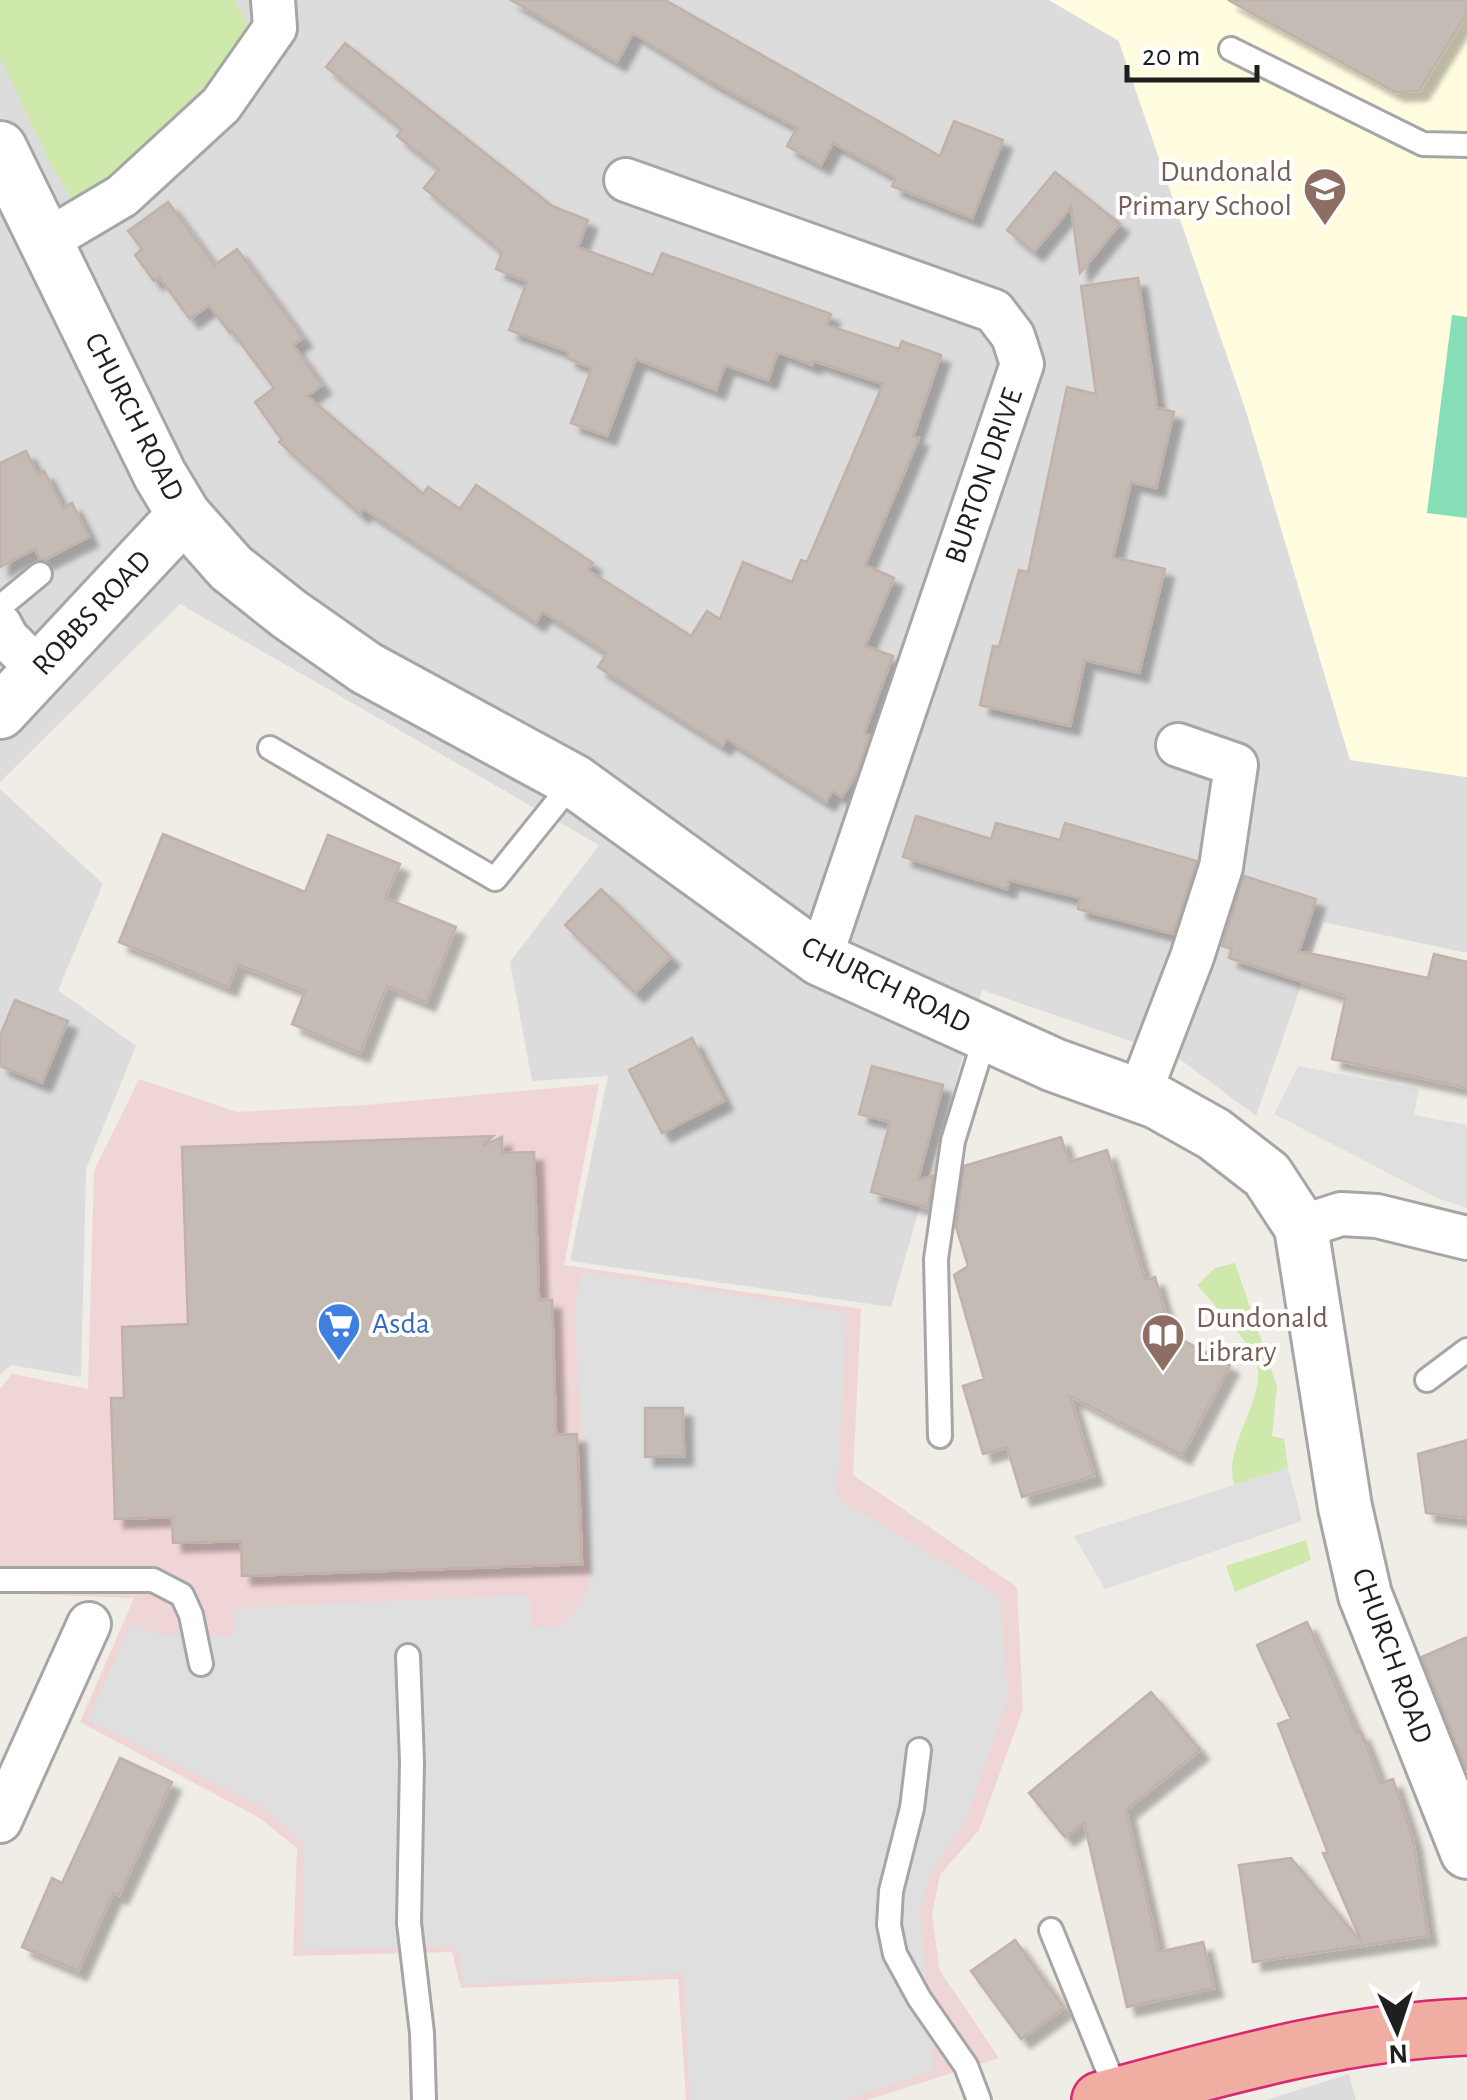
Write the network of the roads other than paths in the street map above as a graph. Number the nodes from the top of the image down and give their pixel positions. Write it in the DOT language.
graph roads {
  1 [pos="274,0"];
  2 [pos="1231,49"];
  3 [pos="1467,146"];
  4 [pos="0,148"];
  5 [pos="626,180"];
  6 [pos="46,242"];
  7 [pos="184,515"];
  8 [pos="40,574"];
  9 [pos="0,607"];
  10 [pos="0,626"];
  11 [pos="39,670"];
  12 [pos="0,712"];
  13 [pos="1178,745"];
  14 [pos="270,748"];
  15 [pos="574,781"];
  16 [pos="820,959"];
  17 [pos="986,1034"];
  18 [pos="1139,1096"];
  19 [pos="1301,1227"];
  20 [pos="1467,1238"];
  21 [pos="1467,1350"];
  22 [pos="1427,1380"];
  23 [pos="940,1436"];
  24 [pos="0,1580"];
  25 [pos="88,1624"];
  26 [pos="408,1656"];
  27 [pos="200,1664"];
  28 [pos="918,1750"];
  29 [pos="0,1821"];
  30 [pos="1467,1852"];
  31 [pos="1051,1930"];
  32 [pos="1467,2027"];
  33 [pos="1109,2098"];
  34 [pos="424,2100"];
  35 [pos="979,2100"];
  1 -- 6 [label="street"];
  2 -- 3 [label="lane"];
  4 -- 6 [label="street, CHURCH ROAD"];
  5 -- 16 [label="street, BURTON DRIVE"];
  6 -- 7 [label="street, CHURCH ROAD"];
  7 -- 11 [label="street, ROBBS ROAD"];
  7 -- 15 [label="street, CHURCH ROAD"];
  8 -- 9 [label="lane"];
  10 -- 11 [label="street"];
  11 -- 12 [label="street, ROBBS ROAD"];
  13 -- 18 [label="street"];
  14 -- 15 [label="lane"];
  15 -- 16 [label="street, CHURCH ROAD"];
  16 -- 17 [label="street, CHURCH ROAD"];
  17 -- 18 [label="street, CHURCH ROAD"];
  17 -- 23 [label="lane"];
  18 -- 19 [label="street, CHURCH ROAD"];
  19 -- 20 [label="street"];
  19 -- 30 [label="street, CHURCH ROAD"];
  21 -- 22 [label="lane"];
  24 -- 27 [label="lane"];
  25 -- 29 [label="street"];
  26 -- 34 [label="lane"];
  28 -- 35 [label="lane"];
  31 -- 33 [label="lane"];
  32 -- 33 [label="highway"];
}
